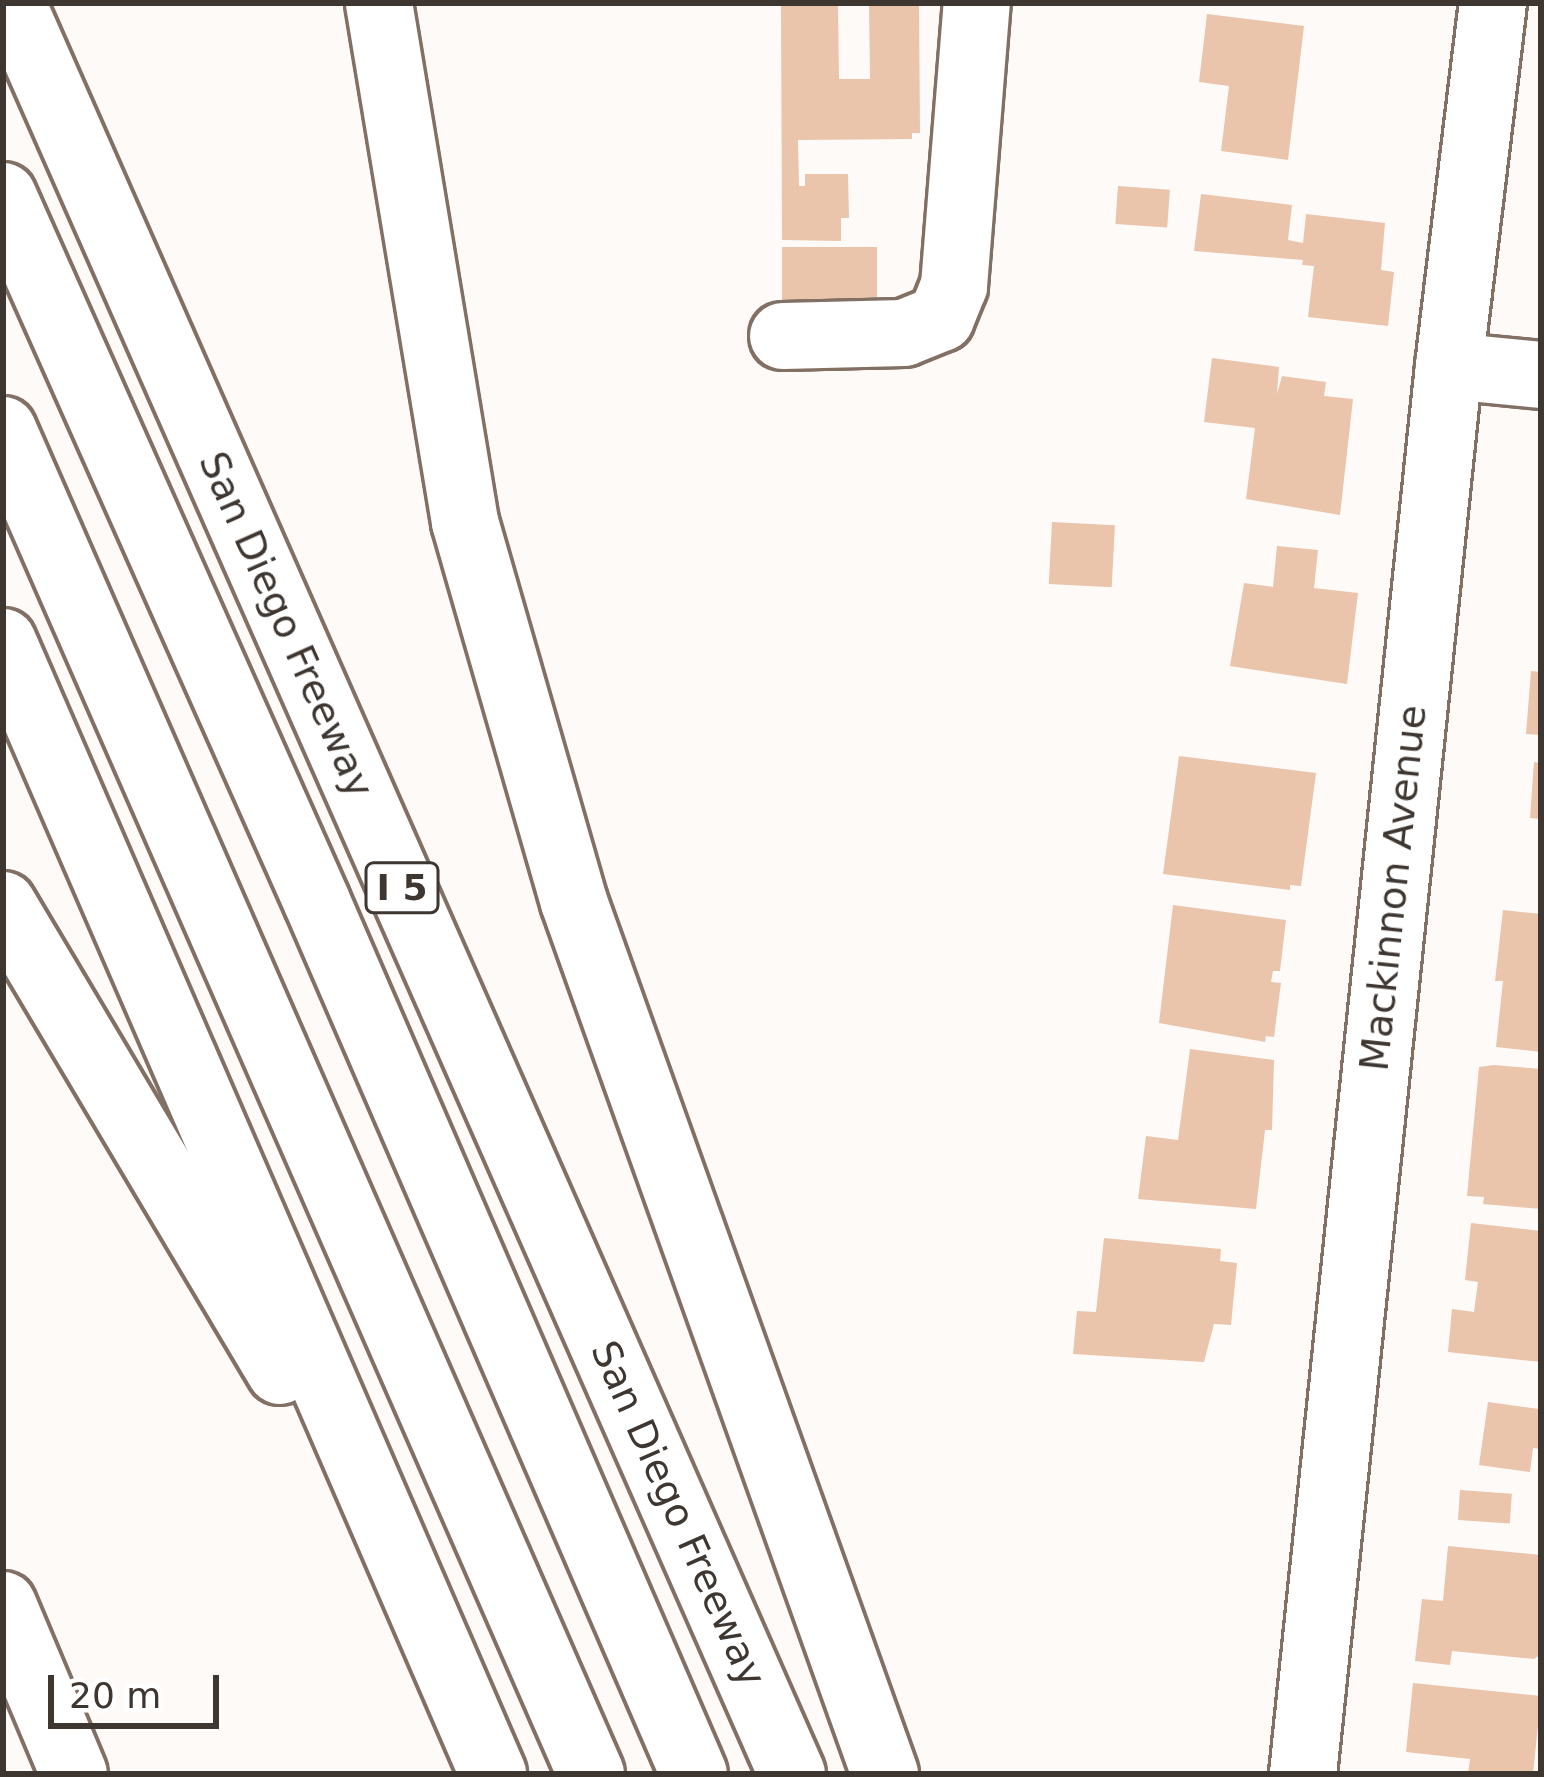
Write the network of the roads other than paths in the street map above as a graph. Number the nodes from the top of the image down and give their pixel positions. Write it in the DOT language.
graph roads {
  1 [pos="12,3"];
  2 [pos="379,3"];
  3 [pos="977,3"];
  4 [pos="1493,3"];
  5 [pos="3,196"];
  6 [pos="783,336"];
  7 [pos="1449,366"];
  8 [pos="1541,375"];
  9 [pos="3,430"];
  10 [pos="3,642"];
  11 [pos="3,905"];
  12 [pos="417,1601"];
  13 [pos="3,1605"];
  14 [pos="74,1774"];
  15 [pos="494,1774"];
  16 [pos="591,1774"];
  17 [pos="694,1774"];
  18 [pos="792,1774"];
  19 [pos="885,1774"];
  20 [pos="1303,1774"];
  1 -- 18 [label="main road, San Diego Freeway / I 5"];
  2 -- 19 [label="main road"];
  3 -- 6 [label="main road"];
  4 -- 7 [label="main road, Mackinnon Avenue"];
  5 -- 17 [label="main road"];
  7 -- 8 [label="main road"];
  7 -- 20 [label="main road, Mackinnon Avenue"];
  9 -- 16 [label="main road"];
  10 -- 12 [label="main road"];
  11 -- 12 [label="main road"];
  12 -- 15 [label="main road"];
  13 -- 14 [label="main road"];
}
